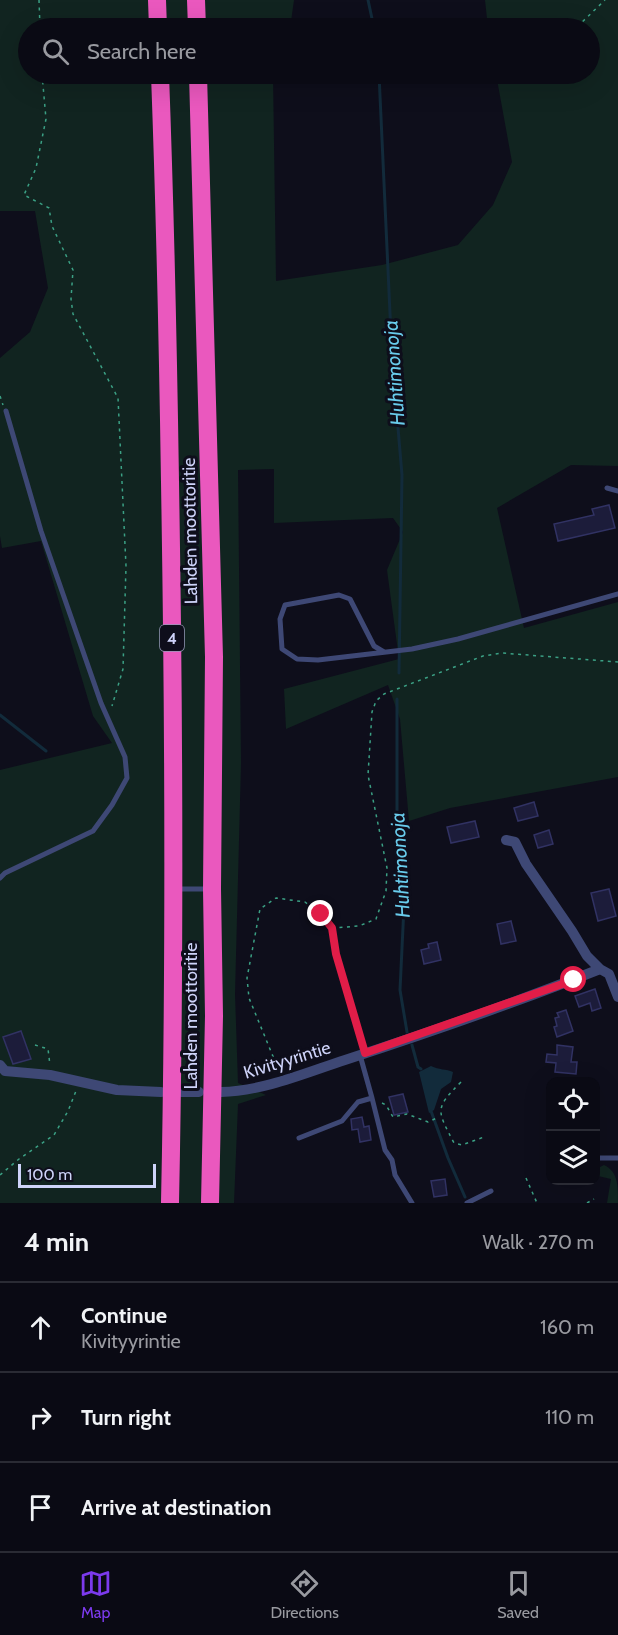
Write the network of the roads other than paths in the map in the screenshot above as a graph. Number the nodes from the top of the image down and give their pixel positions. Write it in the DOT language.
graph roads {
  1 [pos="157,0"];
  2 [pos="196,0"];
  3 [pos="158,18"];
  4 [pos="197,18"];
  5 [pos="160,84"];
  6 [pos="198,84"];
  7 [pos="6,411"];
  8 [pos="607,488"];
  9 [pos="618,491"];
  10 [pos="618,594"];
  11 [pos="384,652"];
  12 [pos="506,840"];
  13 [pos="0,878"];
  14 [pos="174,889"];
  15 [pos="212,889"];
  16 [pos="600,969"];
  17 [pos="618,997"];
  18 [pos="362,1054"];
  19 [pos="0,1065"];
  20 [pos="161,1092"];
  21 [pos="181,1092"];
  22 [pos="199,1092"];
  23 [pos="221,1092"];
  24 [pos="372,1098"];
  25 [pos="299,1138"];
  26 [pos="600,1158"];
  27 [pos="618,1158"];
  28 [pos="491,1191"];
  29 [pos="170,1203"];
  30 [pos="210,1203"];
  31 [pos="412,1203"];
  32 [pos="467,1203"];
  1 -- 3 [label="highway"];
  2 -- 4 [label="highway"];
  5 -- 14 [label="highway, Lahden moottoritie / 4"];
  6 -- 15 [label="highway, Lahden moottoritie"];
  7 -- 13 [label="lane"];
  8 -- 9 [label="lane"];
  10 -- 11 [label="lane"];
  11 -- 11 [label="lane"];
  12 -- 16 [label="street"];
  14 -- 15 [label="lane"];
  14 -- 29 [label="highway, Lahden moottoritie / 4"];
  15 -- 30 [label="highway, Lahden moottoritie"];
  16 -- 17 [label="street"];
  16 -- 18 [label="street, Kivityyrintie"];
  18 -- 23 [label="street, Kivityyrintie"];
  18 -- 24 [label="lane"];
  19 -- 20 [label="street"];
  21 -- 22 [label="street"];
  24 -- 25 [label="lane"];
  24 -- 31 [label="lane"];
  26 -- 27 [label="lane"];
  28 -- 32 [label="lane"];
}
